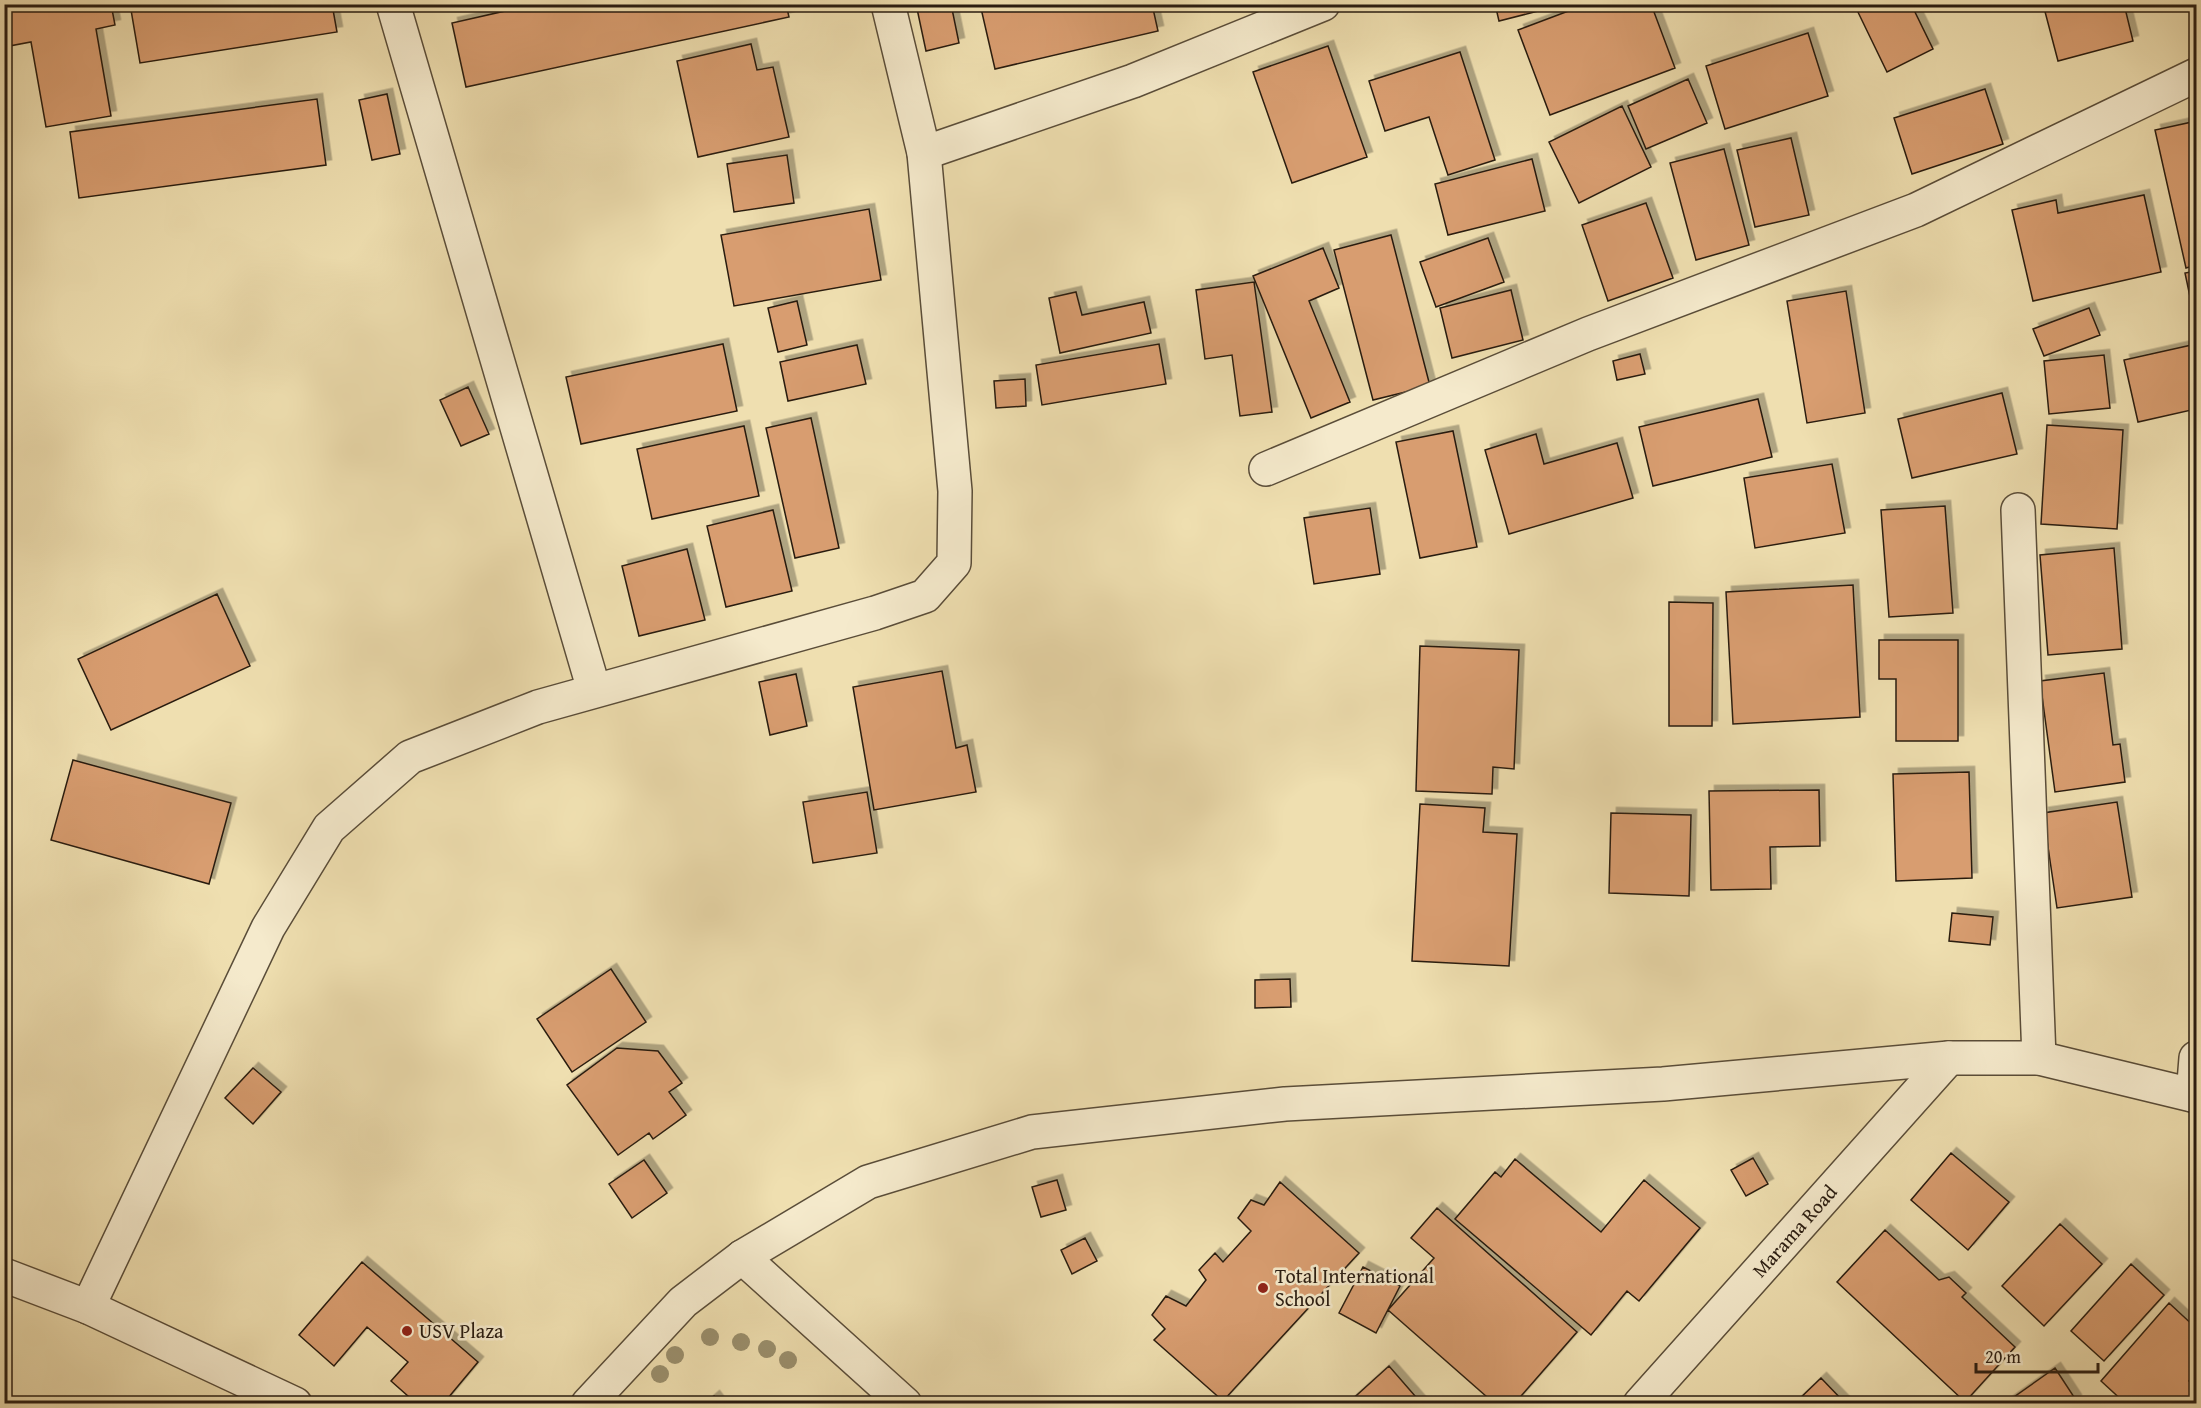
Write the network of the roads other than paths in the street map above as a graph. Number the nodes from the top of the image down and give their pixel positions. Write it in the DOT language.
graph roads {
  1 [pos="393,4"];
  2 [pos="888,4"];
  3 [pos="1323,4"];
  4 [pos="2196,75"];
  5 [pos="924,153"];
  6 [pos="1266,469"];
  7 [pos="2018,510"];
  8 [pos="594,690"];
  9 [pos="1949,1058"];
  10 [pos="2039,1058"];
  11 [pos="2196,1058"];
  12 [pos="2195,1096"];
  13 [pos="742,1257"];
  14 [pos="4,1275"];
  15 [pos="88,1306"];
  16 [pos="295,1404"];
  17 [pos="588,1404"];
  18 [pos="905,1404"];
  19 [pos="1640,1404"];
  1 -- 8 [label="street"];
  2 -- 5 [label="street"];
  3 -- 5 [label="street"];
  4 -- 6 [label="street"];
  5 -- 8 [label="street"];
  7 -- 10 [label="street"];
  8 -- 15 [label="street"];
  9 -- 10 [label="street"];
  9 -- 13 [label="street"];
  9 -- 19 [label="street, Marama Road"];
  10 -- 12 [label="street"];
  11 -- 12 [label="street"];
  13 -- 17 [label="street"];
  13 -- 18 [label="street"];
  14 -- 15 [label="street"];
  15 -- 16 [label="street"];
}
